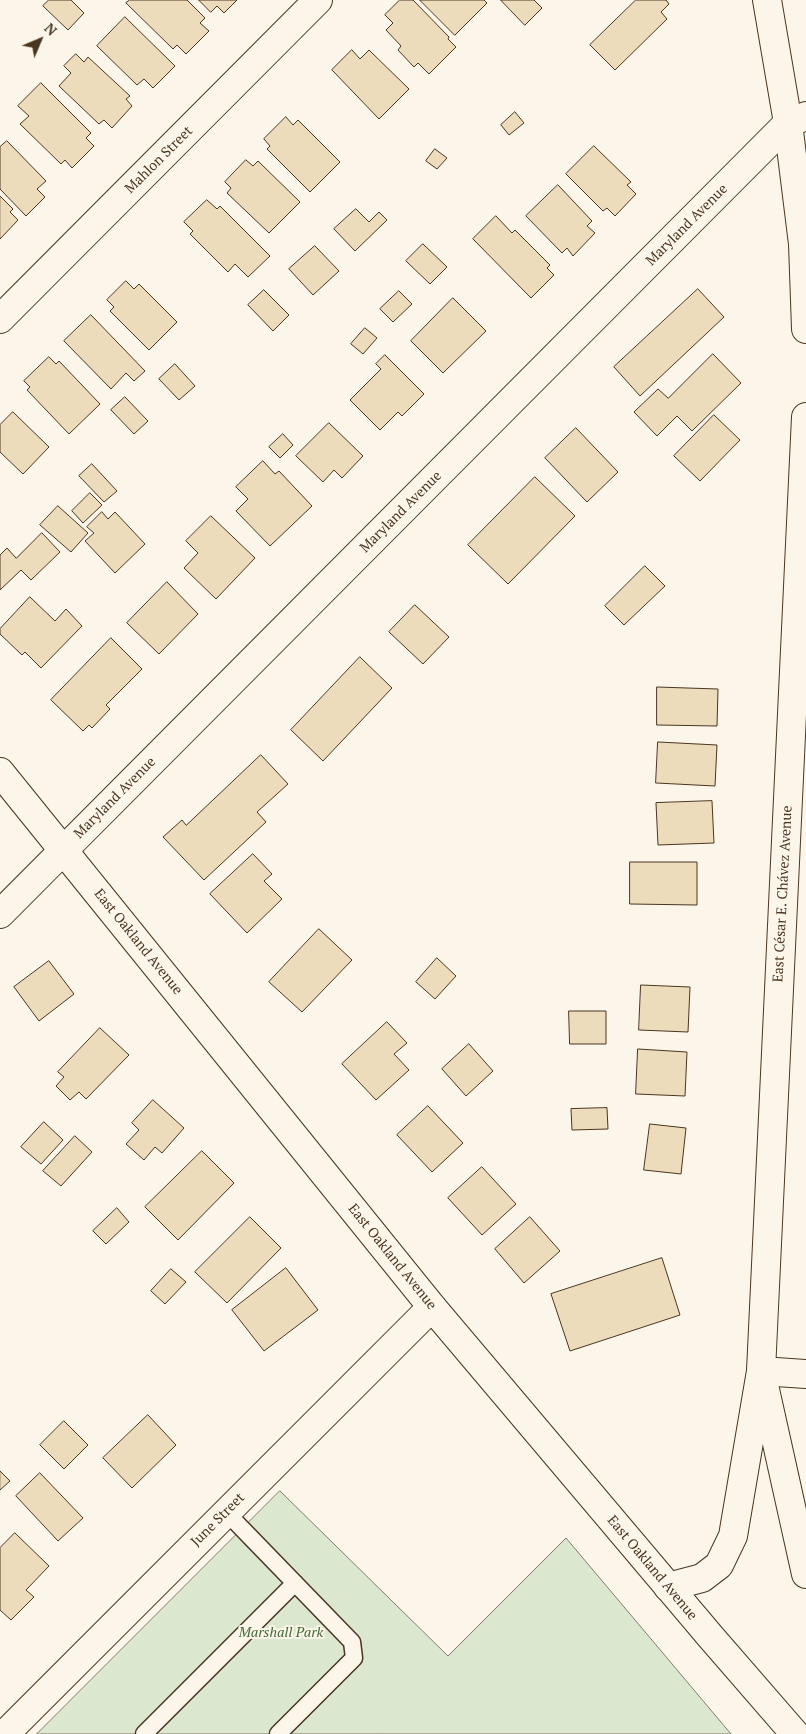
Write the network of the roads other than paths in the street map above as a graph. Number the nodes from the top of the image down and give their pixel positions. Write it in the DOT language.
graph roads {
  1 [pos="318,0"];
  2 [pos="766,0"];
  3 [pos="797,120"];
  4 [pos="0,319"];
  5 [pos="806,328"];
  6 [pos="806,417"];
  7 [pos="801,634"];
  8 [pos="799,700"];
  9 [pos="0,772"];
  10 [pos="63,850"];
  11 [pos="0,914"];
  12 [pos="432,1307"];
  13 [pos="761,1371"];
  14 [pos="806,1374"];
  15 [pos="226,1512"];
  16 [pos="806,1574"];
  17 [pos="295,1583"];
  18 [pos="668,1587"];
  19 [pos="5,1734"];
  20 [pos="144,1734"];
  21 [pos="278,1734"];
  22 [pos="795,1734"];
  1 -- 4 [label="street, Mahlon Street"];
  2 -- 3 [label="street"];
  3 -- 5 [label="street"];
  3 -- 10 [label="street, Maryland Avenue"];
  6 -- 7 [label="street, East César E. Chávez Avenue"];
  7 -- 8 [label="street, East César E. Chávez Avenue"];
  8 -- 13 [label="street, East César E. Chávez Avenue"];
  9 -- 10 [label="street, East Oakland Avenue"];
  10 -- 11 [label="street, Maryland Avenue"];
  10 -- 12 [label="street, East Oakland Avenue"];
  12 -- 15 [label="street, June Street"];
  12 -- 18 [label="street, East Oakland Avenue"];
  13 -- 14 [label="street"];
  13 -- 16 [label="street, East César E. Chávez Avenue"];
  13 -- 18 [label="street, East César E. Chávez Avenue"];
  15 -- 17 [label="lane"];
  15 -- 19 [label="street, June Street"];
  17 -- 20 [label="lane"];
  17 -- 21 [label="lane"];
  18 -- 22 [label="street, East Oakland Avenue"];
}
